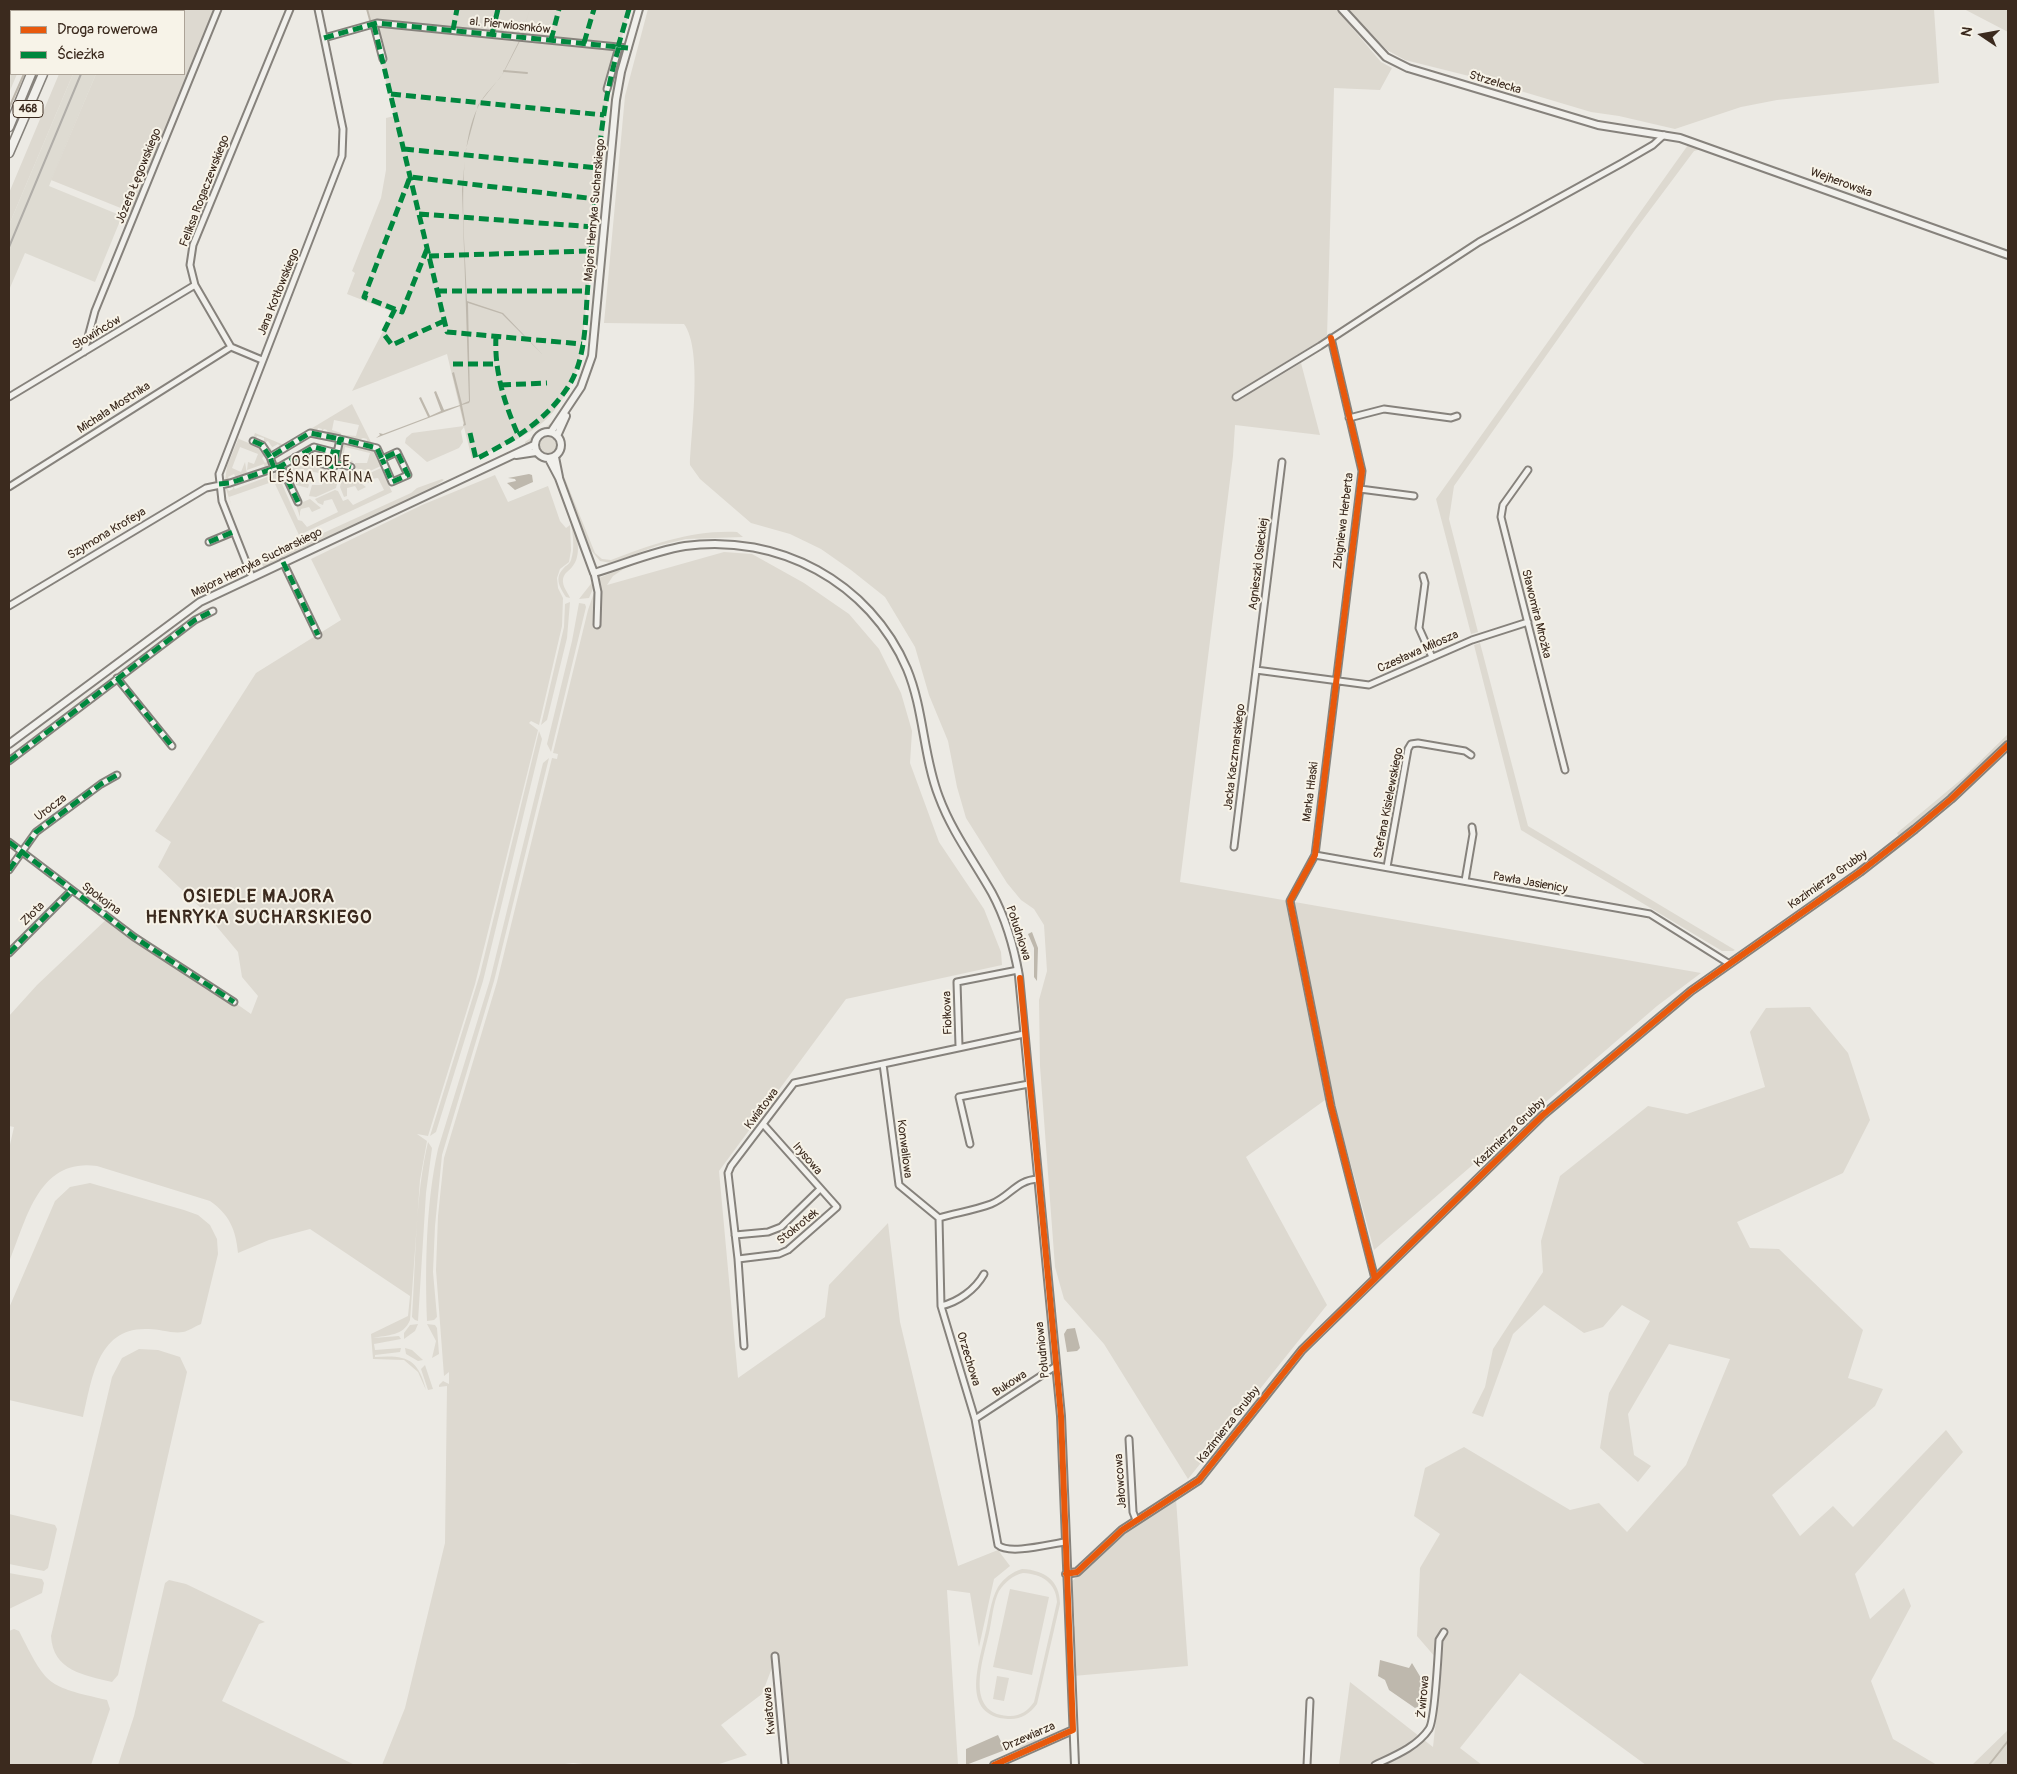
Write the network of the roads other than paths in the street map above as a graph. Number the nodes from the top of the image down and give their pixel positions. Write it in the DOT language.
graph roads {
  1 [pos="218,9"];
  2 [pos="290,9"];
  3 [pos="318,9"];
  4 [pos="639,9"];
  5 [pos="1342,9"];
  6 [pos="373,26"];
  7 [pos="324,38"];
  8 [pos="619,47"];
  9 [pos="628,48"];
  10 [pos="383,59"];
  11 [pos="31,75"];
  12 [pos="43,75"];
  13 [pos="607,89"];
  14 [pos="11,117"];
  15 [pos="9,127"];
  16 [pos="1665,135"];
  17 [pos="11,143"];
  18 [pos="9,153"];
  19 [pos="2008,256"];
  20 [pos="195,286"];
  21 [pos="1330,338"];
  22 [pos="231,347"];
  23 [pos="84,352"];
  24 [pos="262,360"];
  25 [pos="9,397"];
  26 [pos="1236,397"];
  27 [pos="1457,416"];
  28 [pos="1349,418"];
  29 [pos="554,434"];
  30 [pos="340,439"];
  31 [pos="254,441"];
  32 [pos="535,448"];
  33 [pos="337,453"];
  34 [pos="270,457"];
  35 [pos="295,458"];
  36 [pos="552,458"];
  37 [pos="382,459"];
  38 [pos="1282,462"];
  39 [pos="335,463"];
  40 [pos="281,466"];
  41 [pos="351,467"];
  42 [pos="274,468"];
  43 [pos="1528,470"];
  44 [pos="219,484"];
  45 [pos="9,486"];
  46 [pos="1360,489"];
  47 [pos="1414,496"];
  48 [pos="298,502"];
  49 [pos="233,532"];
  50 [pos="209,542"];
  51 [pos="283,562"];
  52 [pos="594,573"];
  53 [pos="1423,576"];
  54 [pos="252,577"];
  55 [pos="9,606"];
  56 [pos="213,611"];
  57 [pos="1528,622"];
  58 [pos="597,625"];
  59 [pos="318,635"];
  60 [pos="1432,657"];
  61 [pos="1256,670"];
  62 [pos="117,678"];
  63 [pos="1336,680"];
  64 [pos="9,744"];
  65 [pos="2008,745"];
  66 [pos="172,746"];
  67 [pos="1471,755"];
  68 [pos="9,762"];
  69 [pos="1565,770"];
  70 [pos="117,776"];
  71 [pos="1472,827"];
  72 [pos="9,842"];
  73 [pos="1234,847"];
  74 [pos="23,852"];
  75 [pos="1315,855"];
  76 [pos="1387,867"];
  77 [pos="9,870"];
  78 [pos="1465,881"];
  79 [pos="72,890"];
  80 [pos="9,953"];
  81 [pos="1728,963"];
  82 [pos="1018,970"];
  83 [pos="234,1002"];
  84 [pos="1024,1034"];
  85 [pos="959,1046"];
  86 [pos="883,1064"];
  87 [pos="1029,1084"];
  88 [pos="763,1124"];
  89 [pos="970,1144"];
  90 [pos="1038,1178"];
  91 [pos="820,1189"];
  92 [pos="837,1207"];
  93 [pos="938,1218"];
  94 [pos="735,1235"];
  95 [pos="738,1259"];
  96 [pos="984,1274"];
  97 [pos="1375,1279"];
  98 [pos="941,1306"];
  99 [pos="744,1346"];
  100 [pos="1056,1366"];
  101 [pos="975,1419"];
  102 [pos="1129,1439"];
  103 [pos="1136,1520"];
  104 [pos="1065,1542"];
  105 [pos="1066,1574"];
  106 [pos="1444,1632"];
  107 [pos="775,1656"];
  108 [pos="1310,1701"];
  109 [pos="1073,1730"];
  110 [pos="785,1765"];
  111 [pos="994,1765"];
  112 [pos="1074,1765"];
  113 [pos="1307,1765"];
  114 [pos="1375,1765"];
  1 -- 23 [label="street, Józefa Łęgowskiego"];
  2 -- 20 [label="street, Feliksa Rogaczewskiego"];
  3 -- 7 [label="street, Jana Kotłowskiego"];
  4 -- 9 [label="street, Majora Henryka Sucharskiego"];
  5 -- 16 [label="street, Strzelecka"];
  6 -- 7 [label="street, al. Pierwiosnków"];
  6 -- 8 [label="street, al. Pierwiosnków"];
  6 -- 10 [label="street"];
  7 -- 24 [label="street, Jana Kotłowskiego"];
  8 -- 9 [label="street, al. Pierwiosnków"];
  8 -- 13 [label="street"];
  9 -- 29 [label="street, Majora Henryka Sucharskiego"];
  11 -- 14 [label="main road, 468"];
  12 -- 17 [label="main road, 468"];
  14 -- 15 [label="main road, 468"];
  16 -- 19 [label="street, Wejherowska"];
  16 -- 21 [label="street"];
  17 -- 18 [label="main road, 468"];
  20 -- 22 [label="street, Feliksa Rogaczewskiego"];
  20 -- 23 [label="street, Słowińców"];
  21 -- 26 [label="street"];
  21 -- 28 [label="street, Zbigniewa Herberta"];
  22 -- 24 [label="street"];
  22 -- 45 [label="street, Michała Mostnika"];
  23 -- 25 [label="street, Słowińców"];
  24 -- 44 [label="street, Jana Kotłowskiego"];
  27 -- 28 [label="street"];
  28 -- 46 [label="street, Zbigniewa Herberta"];
  29 -- 32 [label="street"];
  29 -- 36 [label="street"];
  30 -- 33 [label="street"];
  30 -- 34 [label="street"];
  30 -- 37 [label="street"];
  31 -- 34 [label="street"];
  32 -- 36 [label="street"];
  32 -- 51 [label="street, Majora Henryka Sucharskiego"];
  33 -- 35 [label="street, Szymona Krofeya"];
  33 -- 39 [label="street"];
  34 -- 42 [label="street"];
  35 -- 39 [label="street"];
  35 -- 40 [label="street, Szymona Krofeya"];
  36 -- 52 [label="street"];
  37 -- 37 [label="street"];
  38 -- 61 [label="street, Agnieszki Osieckiej"];
  39 -- 41 [label="street"];
  40 -- 42 [label="street, Szymona Krofeya"];
  40 -- 48 [label="street"];
  42 -- 44 [label="street, Szymona Krofeya"];
  43 -- 57 [label="street, Sławomira Mrożka"];
  44 -- 49 [label="street, Jana Kotłowskiego"];
  44 -- 55 [label="street, Szymona Krofeya"];
  46 -- 47 [label="street"];
  46 -- 63 [label="street, Zbigniewa Herberta"];
  49 -- 50 [label="street"];
  49 -- 54 [label="street, Jana Kotłowskiego"];
  51 -- 54 [label="street, Majora Henryka Sucharskiego"];
  51 -- 59 [label="street"];
  52 -- 58 [label="street"];
  52 -- 82 [label="street, Południowa"];
  53 -- 60 [label="street"];
  54 -- 64 [label="street, Majora Henryka Sucharskiego"];
  56 -- 62 [label="street, Majora Henryka Sucharskiego"];
  57 -- 60 [label="street, Czesława Miłosza"];
  57 -- 69 [label="street, Sławomira Mrożka"];
  60 -- 63 [label="street, Czesława Miłosza"];
  61 -- 63 [label="street, Czesława Miłosza"];
  61 -- 73 [label="street, Jacka Kaczmarskiego"];
  62 -- 66 [label="street"];
  62 -- 68 [label="street, Majora Henryka Sucharskiego"];
  63 -- 75 [label="street, Marka Hłaski"];
  65 -- 81 [label="street, Kazimierza Grubby"];
  67 -- 76 [label="street, Stefana Kisielewskiego"];
  70 -- 74 [label="street, Urocza"];
  71 -- 78 [label="street"];
  72 -- 74 [label="street, Spokojna"];
  74 -- 77 [label="street, Urocza"];
  74 -- 79 [label="street, Spokojna"];
  75 -- 76 [label="street, Pawła Jasienicy"];
  75 -- 97 [label="street, Marka Hłaski"];
  76 -- 78 [label="street, Pawła Jasienicy"];
  78 -- 81 [label="street, Pawła Jasienicy"];
  79 -- 80 [label="street, Złota"];
  79 -- 83 [label="street, Spokojna"];
  81 -- 97 [label="street, Kazimierza Grubby"];
  82 -- 84 [label="street, Południowa"];
  82 -- 85 [label="street, Fiołkowa"];
  84 -- 85 [label="street, Kwiatowa"];
  84 -- 87 [label="street, Południowa"];
  85 -- 86 [label="street, Kwiatowa"];
  86 -- 88 [label="street, Kwiatowa"];
  86 -- 93 [label="street, Konwaliowa"];
  87 -- 89 [label="street"];
  87 -- 90 [label="street, Południowa"];
  88 -- 91 [label="street, Irysowa"];
  88 -- 94 [label="street, Kwiatowa"];
  90 -- 93 [label="street"];
  90 -- 100 [label="street, Południowa"];
  91 -- 92 [label="street, Irysowa"];
  91 -- 94 [label="street"];
  92 -- 95 [label="street, Stokrotek"];
  93 -- 98 [label="street, Orzechowa"];
  94 -- 95 [label="street, Kwiatowa"];
  95 -- 99 [label="street, Kwiatowa"];
  96 -- 98 [label="street"];
  97 -- 103 [label="street, Kazimierza Grubby"];
  98 -- 101 [label="street, Orzechowa"];
  100 -- 101 [label="street, Bukowa"];
  100 -- 104 [label="street, Południowa"];
  101 -- 104 [label="street, Orzechowa"];
  102 -- 103 [label="street, Jałowcowa"];
  103 -- 105 [label="street, Kazimierza Grubby"];
  104 -- 105 [label="street, Południowa"];
  105 -- 109 [label="street, Południowa"];
  106 -- 114 [label="street, Żwirowa"];
  107 -- 110 [label="street, Kwiatowa"];
  108 -- 113 [label="street"];
  109 -- 111 [label="street, Drzewiarza"];
  109 -- 112 [label="street, Południowa"];
}
